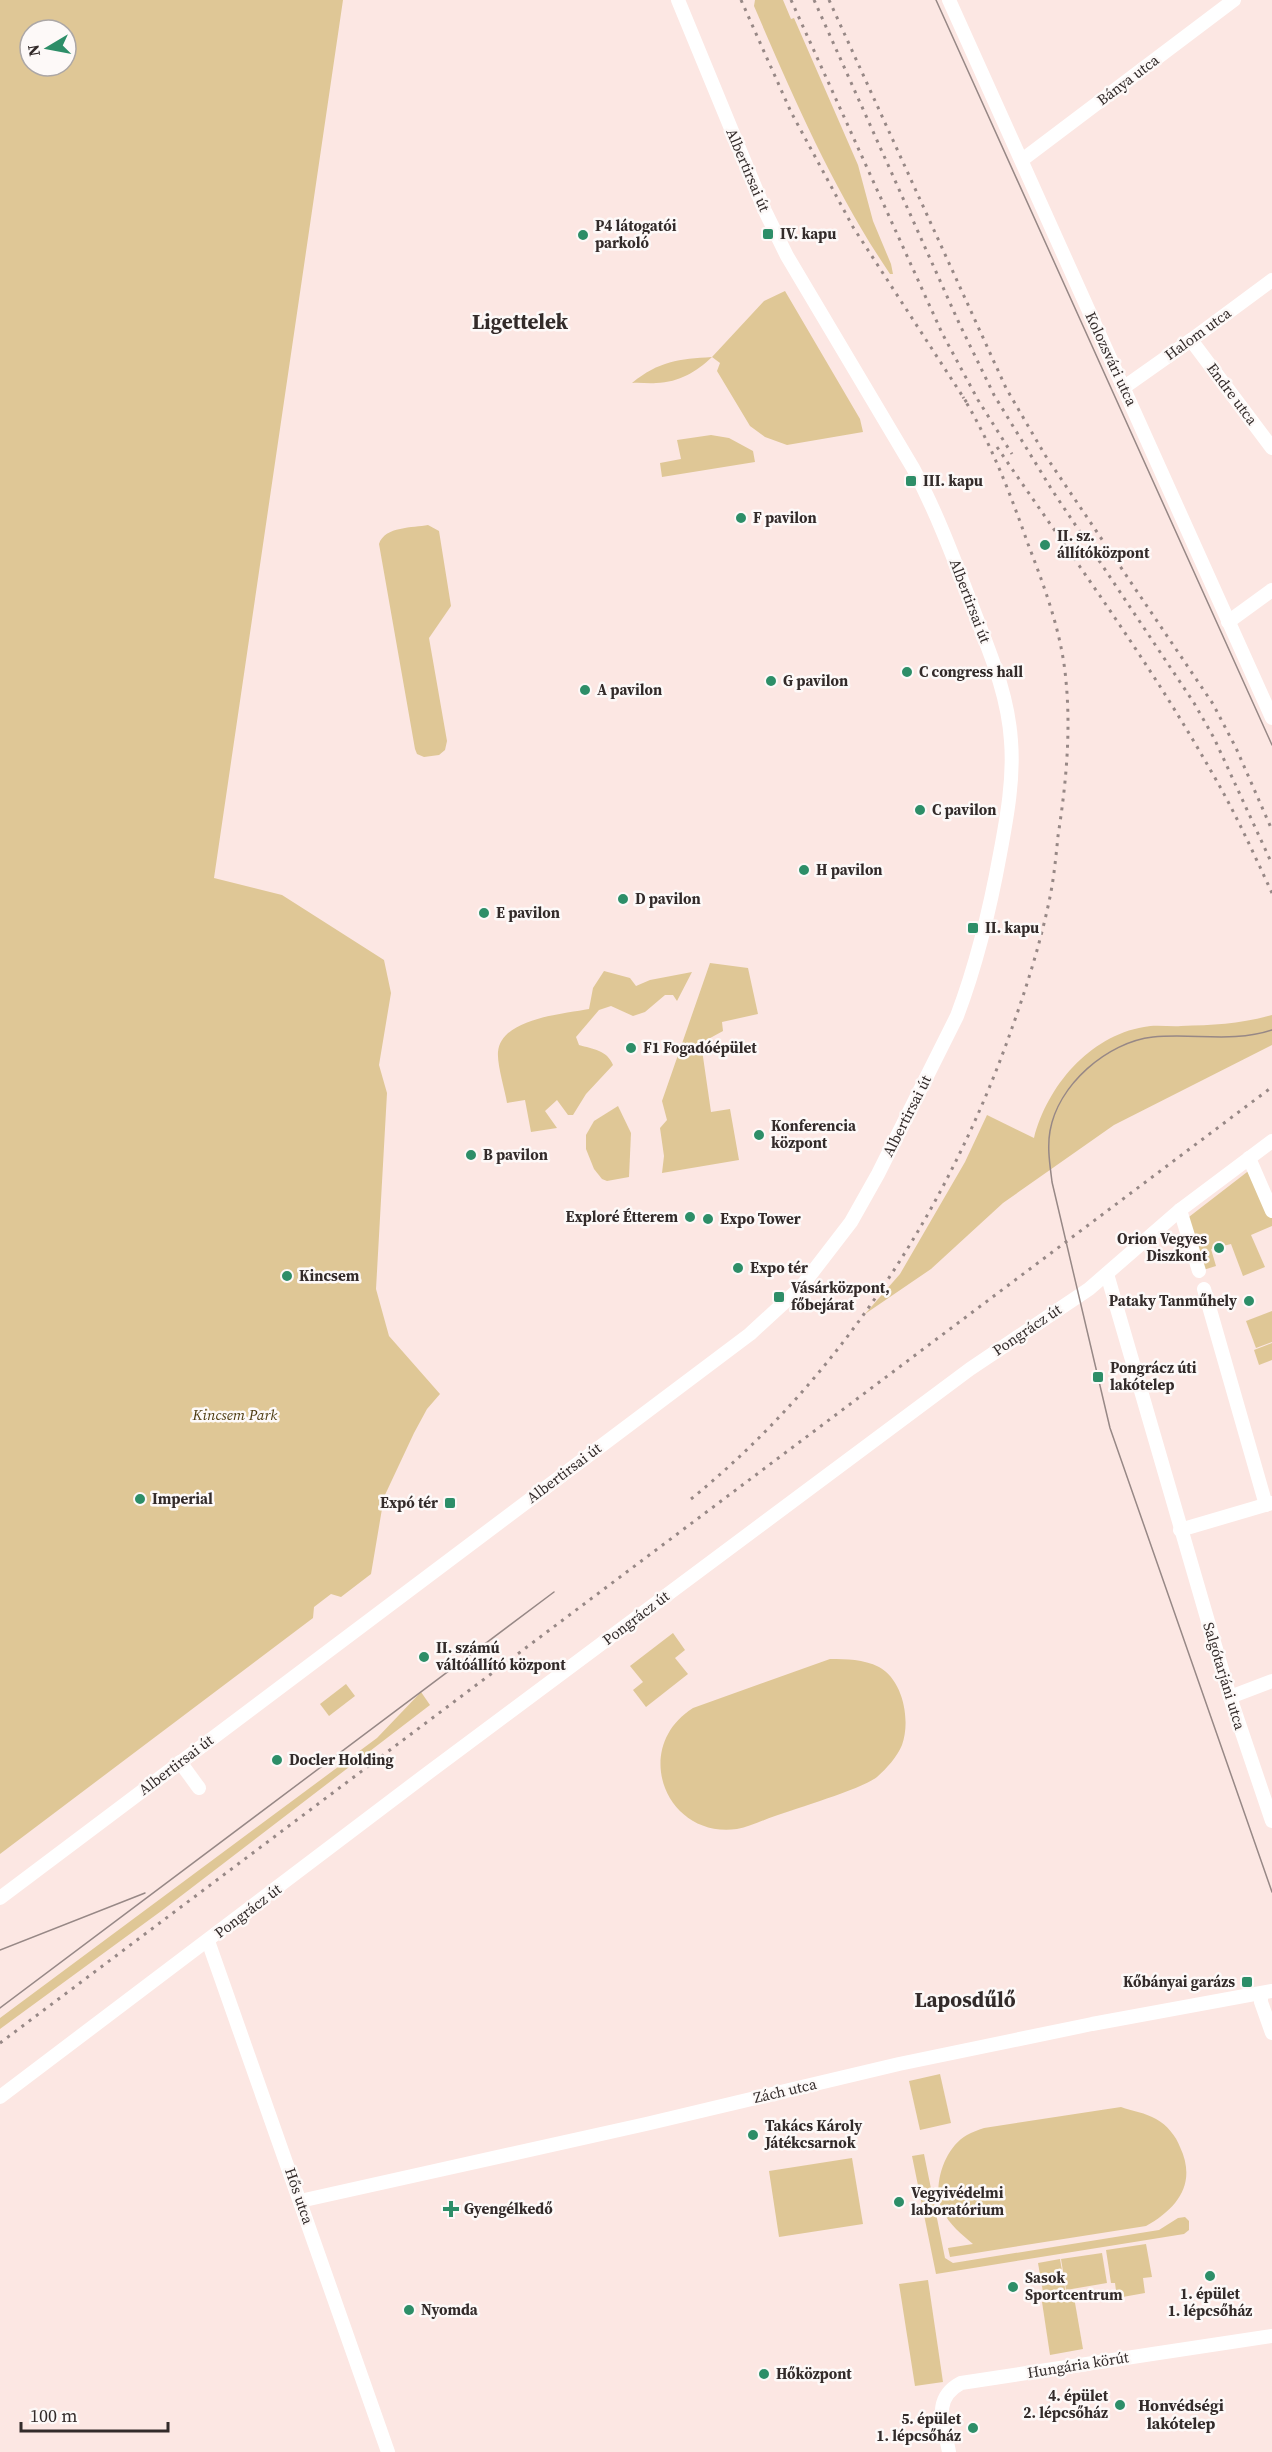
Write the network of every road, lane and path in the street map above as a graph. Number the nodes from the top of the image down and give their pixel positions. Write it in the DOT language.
graph roads {
  1 [pos="678,0"];
  2 [pos="949,0"];
  3 [pos="1234,0"];
  4 [pos="1022,160"];
  5 [pos="1272,280"];
  6 [pos="1191,340"];
  7 [pos="1123,387"];
  8 [pos="1272,448"];
  9 [pos="1272,590"];
  10 [pos="1228,622"];
  11 [pos="1272,718"];
  12 [pos="1272,1141"];
  13 [pos="1249,1158"];
  14 [pos="1180,1210"];
  15 [pos="1272,1211"];
  16 [pos="1199,1271"];
  17 [pos="1107,1274"];
  18 [pos="1204,1290"];
  19 [pos="1269,1504"];
  20 [pos="1180,1530"];
  21 [pos="1272,1681"];
  22 [pos="1230,1697"];
  23 [pos="180,1762"];
  24 [pos="199,1788"];
  25 [pos="1272,1821"];
  26 [pos="0,1898"];
  27 [pos="208,1941"];
  28 [pos="1266,1992"];
  29 [pos="1272,2033"];
  30 [pos="0,2097"];
  31 [pos="300,2201"];
  32 [pos="1272,2336"];
  33 [pos="388,2452"];
  34 [pos="949,2452"];
  1 -- 23 [label="street, Albertirsai út"];
  2 -- 4 [label="street, Kolozsvári utca"];
  3 -- 4 [label="street, Bánya utca"];
  4 -- 7 [label="street, Kolozsvári utca"];
  5 -- 6 [label="street, Halom utca"];
  6 -- 7 [label="street, Halom utca"];
  6 -- 8 [label="street, Endre utca"];
  7 -- 10 [label="street, Kolozsvári utca"];
  9 -- 10 [label="street"];
  10 -- 11 [label="street, Kolozsvári utca"];
  12 -- 13 [label="street, Pongrácz út"];
  13 -- 14 [label="street, Pongrácz út"];
  13 -- 15 [label="street"];
  14 -- 16 [label="street"];
  14 -- 17 [label="street, Pongrácz út"];
  17 -- 20 [label="street, Salgótarjáni utca"];
  17 -- 27 [label="street, Pongrácz út"];
  18 -- 19 [label="street"];
  19 -- 20 [label="street"];
  20 -- 22 [label="street, Salgótarjáni utca"];
  21 -- 22 [label="street"];
  22 -- 25 [label="street, Salgótarjáni utca"];
  23 -- 24 [label="street"];
  23 -- 26 [label="street, Albertirsai út"];
  27 -- 30 [label="street, Pongrácz út"];
  27 -- 31 [label="street, Hős utca"];
  28 -- 29 [label="street"];
  28 -- 31 [label="street, Zách utca"];
  31 -- 33 [label="street, Hős utca"];
  32 -- 34 [label="street, Hungária körút"];
}
